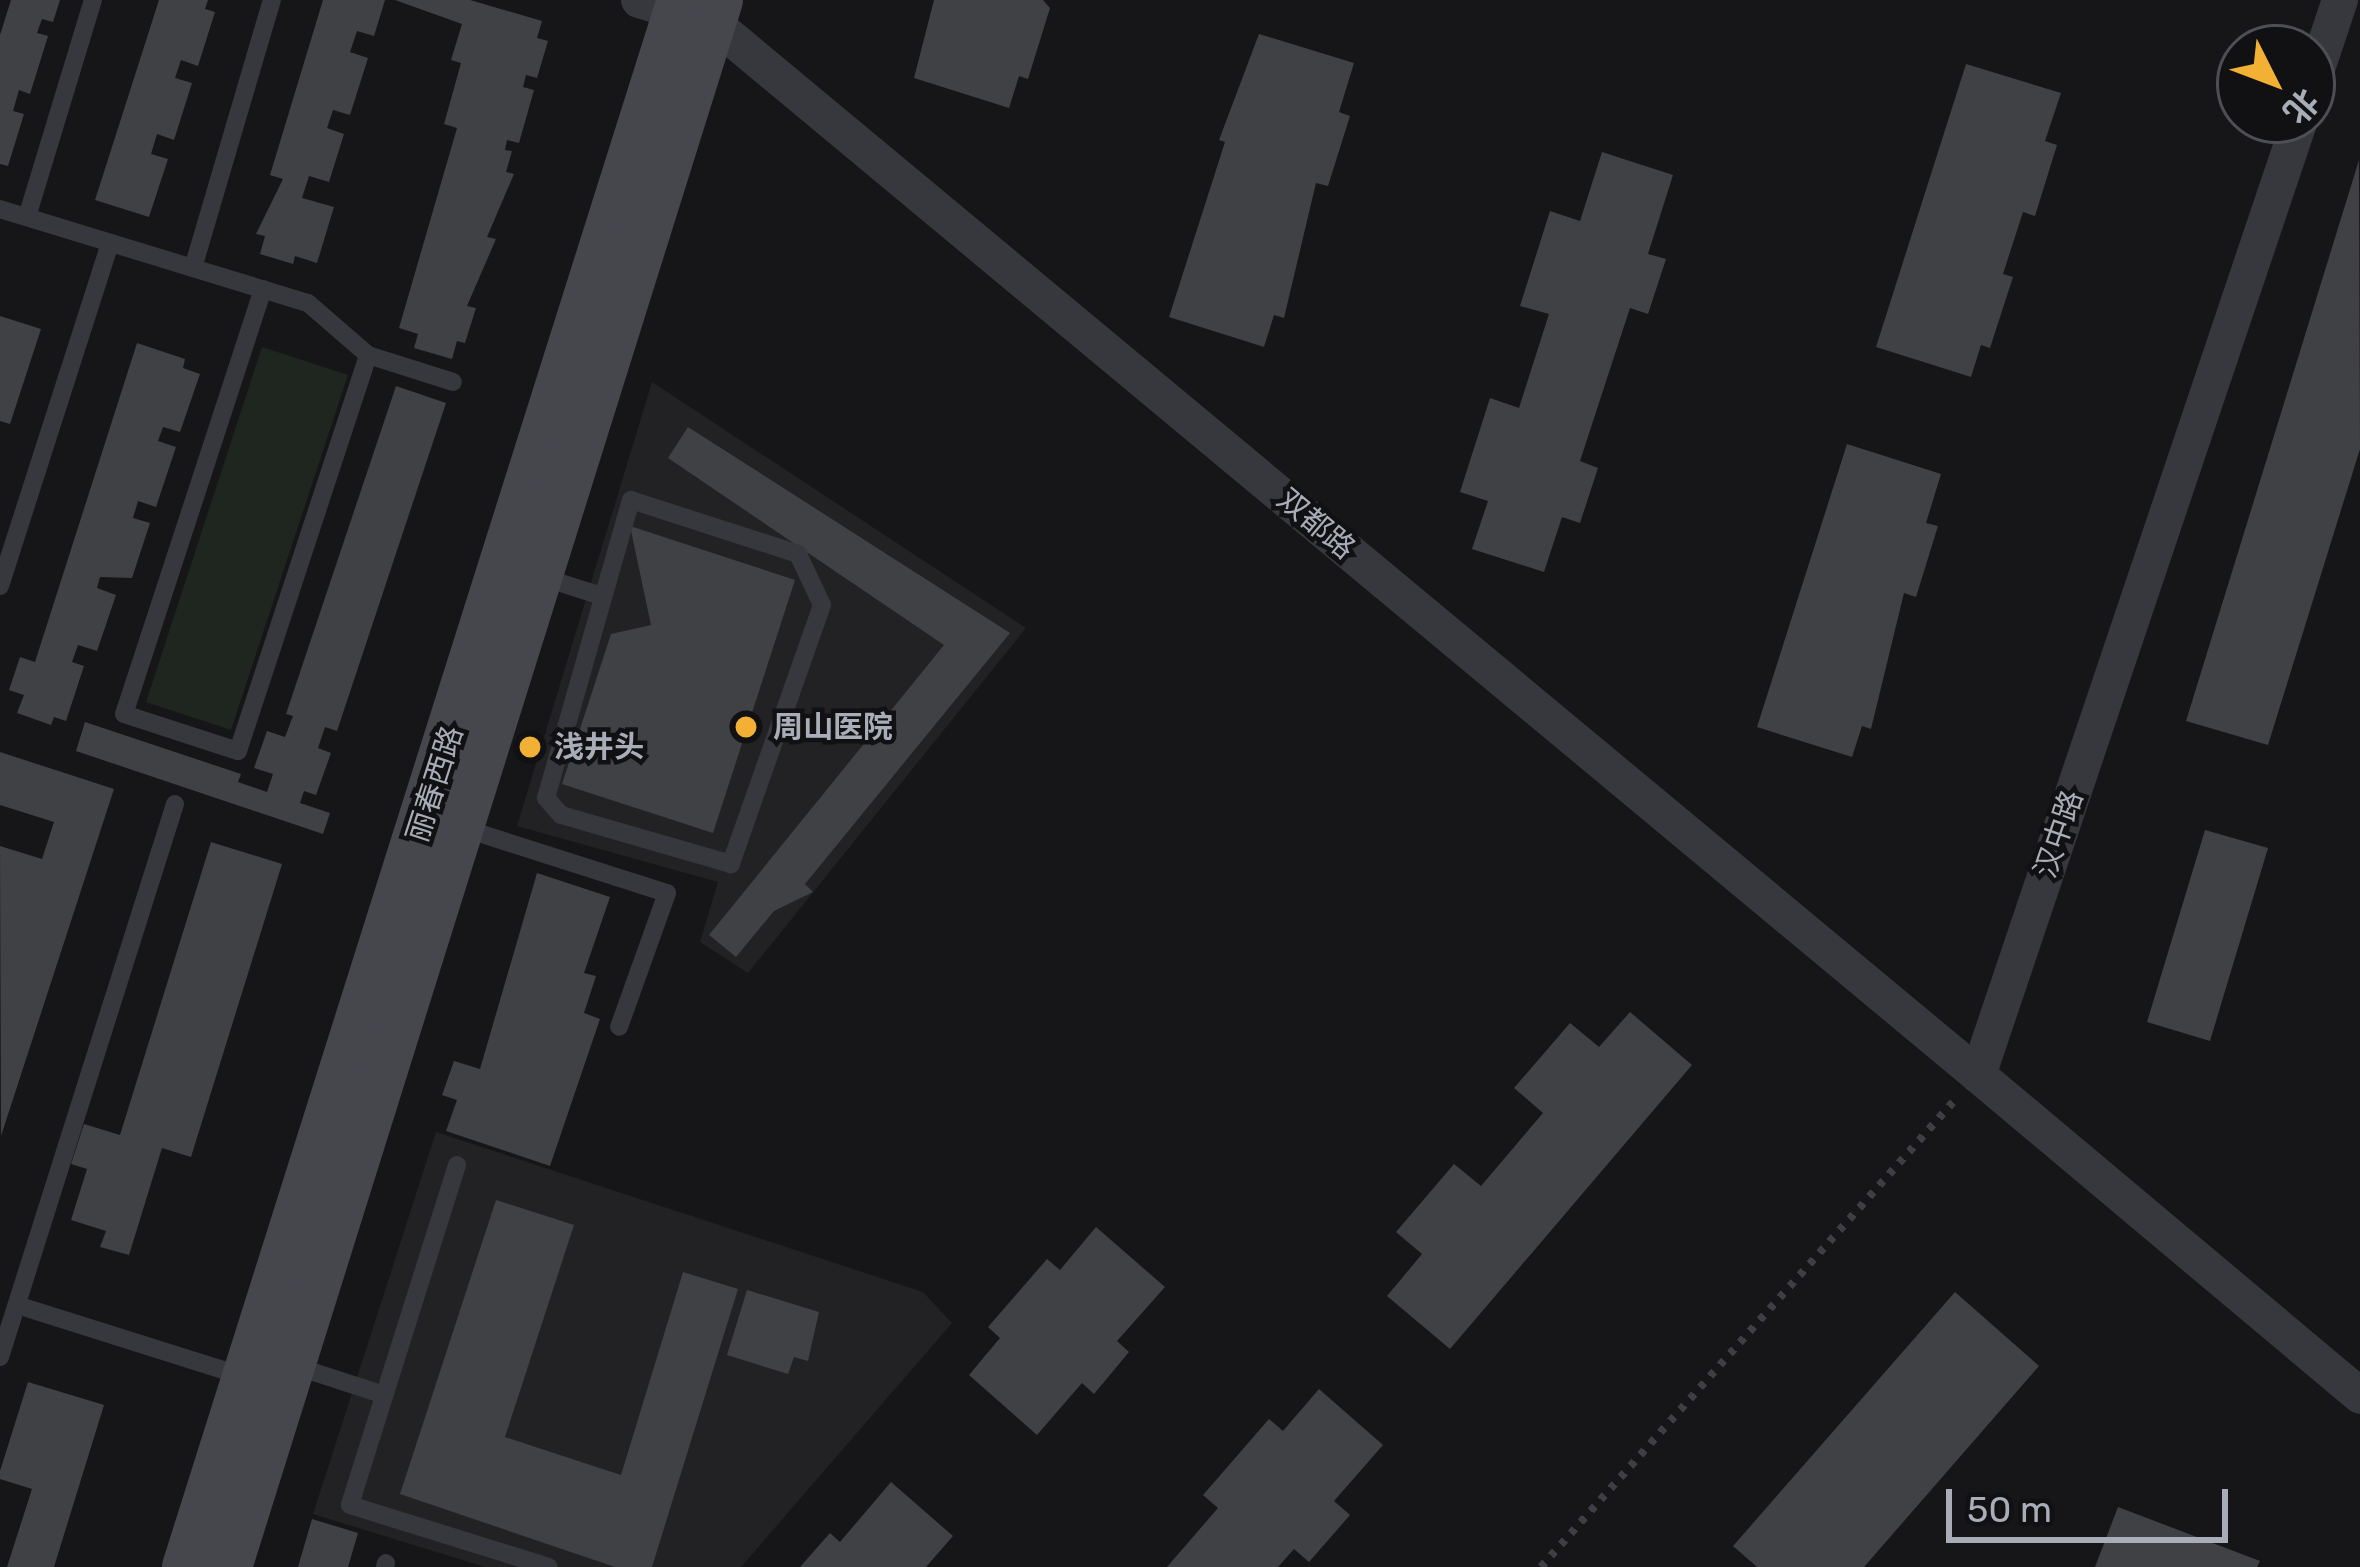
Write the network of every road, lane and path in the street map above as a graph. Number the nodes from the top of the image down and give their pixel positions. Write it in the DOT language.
graph roads {
  1 [pos="93,0"];
  2 [pos="272,0"];
  3 [pos="686,7"];
  4 [pos="2292,144"];
  5 [pos="0,209"];
  6 [pos="27,218"];
  7 [pos="110,243"];
  8 [pos="193,268"];
  9 [pos="263,289"];
  10 [pos="368,355"];
  11 [pos="453,382"];
  12 [pos="542,577"];
  13 [pos="0,586"];
  14 [pos="602,596"];
  15 [pos="176,804"];
  16 [pos="464,828"];
  17 [pos="620,1027"];
  18 [pos="1978,1075"];
  19 [pos="457,1165"];
  20 [pos="17,1305"];
  21 [pos="0,1358"];
  22 [pos="273,1377"];
  23 [pos="384,1395"];
  24 [pos="2360,1396"];
  25 [pos="186,1567"];
  26 [pos="228,1567"];
  27 [pos="549,1567"];
  28 [pos="1541,1567"];
  1 -- 6 [label="lane"];
  2 -- 8 [label="lane"];
  3 -- 12 [label="main road, 丽春西路"];
  3 -- 18 [label="street, 双都路"];
  3 -- 22 [label="main road, 丽春西路"];
  4 -- 18 [label="street, 汉中路"];
  5 -- 6 [label="lane"];
  6 -- 7 [label="lane"];
  7 -- 8 [label="lane"];
  7 -- 13 [label="lane"];
  8 -- 9 [label="lane"];
  9 -- 10 [label="lane"];
  9 -- 10 [label="lane"];
  10 -- 11 [label="lane"];
  12 -- 14 [label="lane"];
  12 -- 16 [label="main road, 丽春西路"];
  14 -- 14 [label="lane"];
  15 -- 20 [label="lane"];
  16 -- 17 [label="lane"];
  16 -- 22 [label="main road, 丽春西路"];
  18 -- 24 [label="street"];
  18 -- 28 [label="path"];
  19 -- 23 [label="lane"];
  20 -- 21 [label="lane"];
  20 -- 22 [label="lane"];
  22 -- 23 [label="lane"];
  22 -- 25 [label="main road, 丽春西路"];
  22 -- 26 [label="main road, 丽春西路"];
  23 -- 27 [label="lane"];
}
